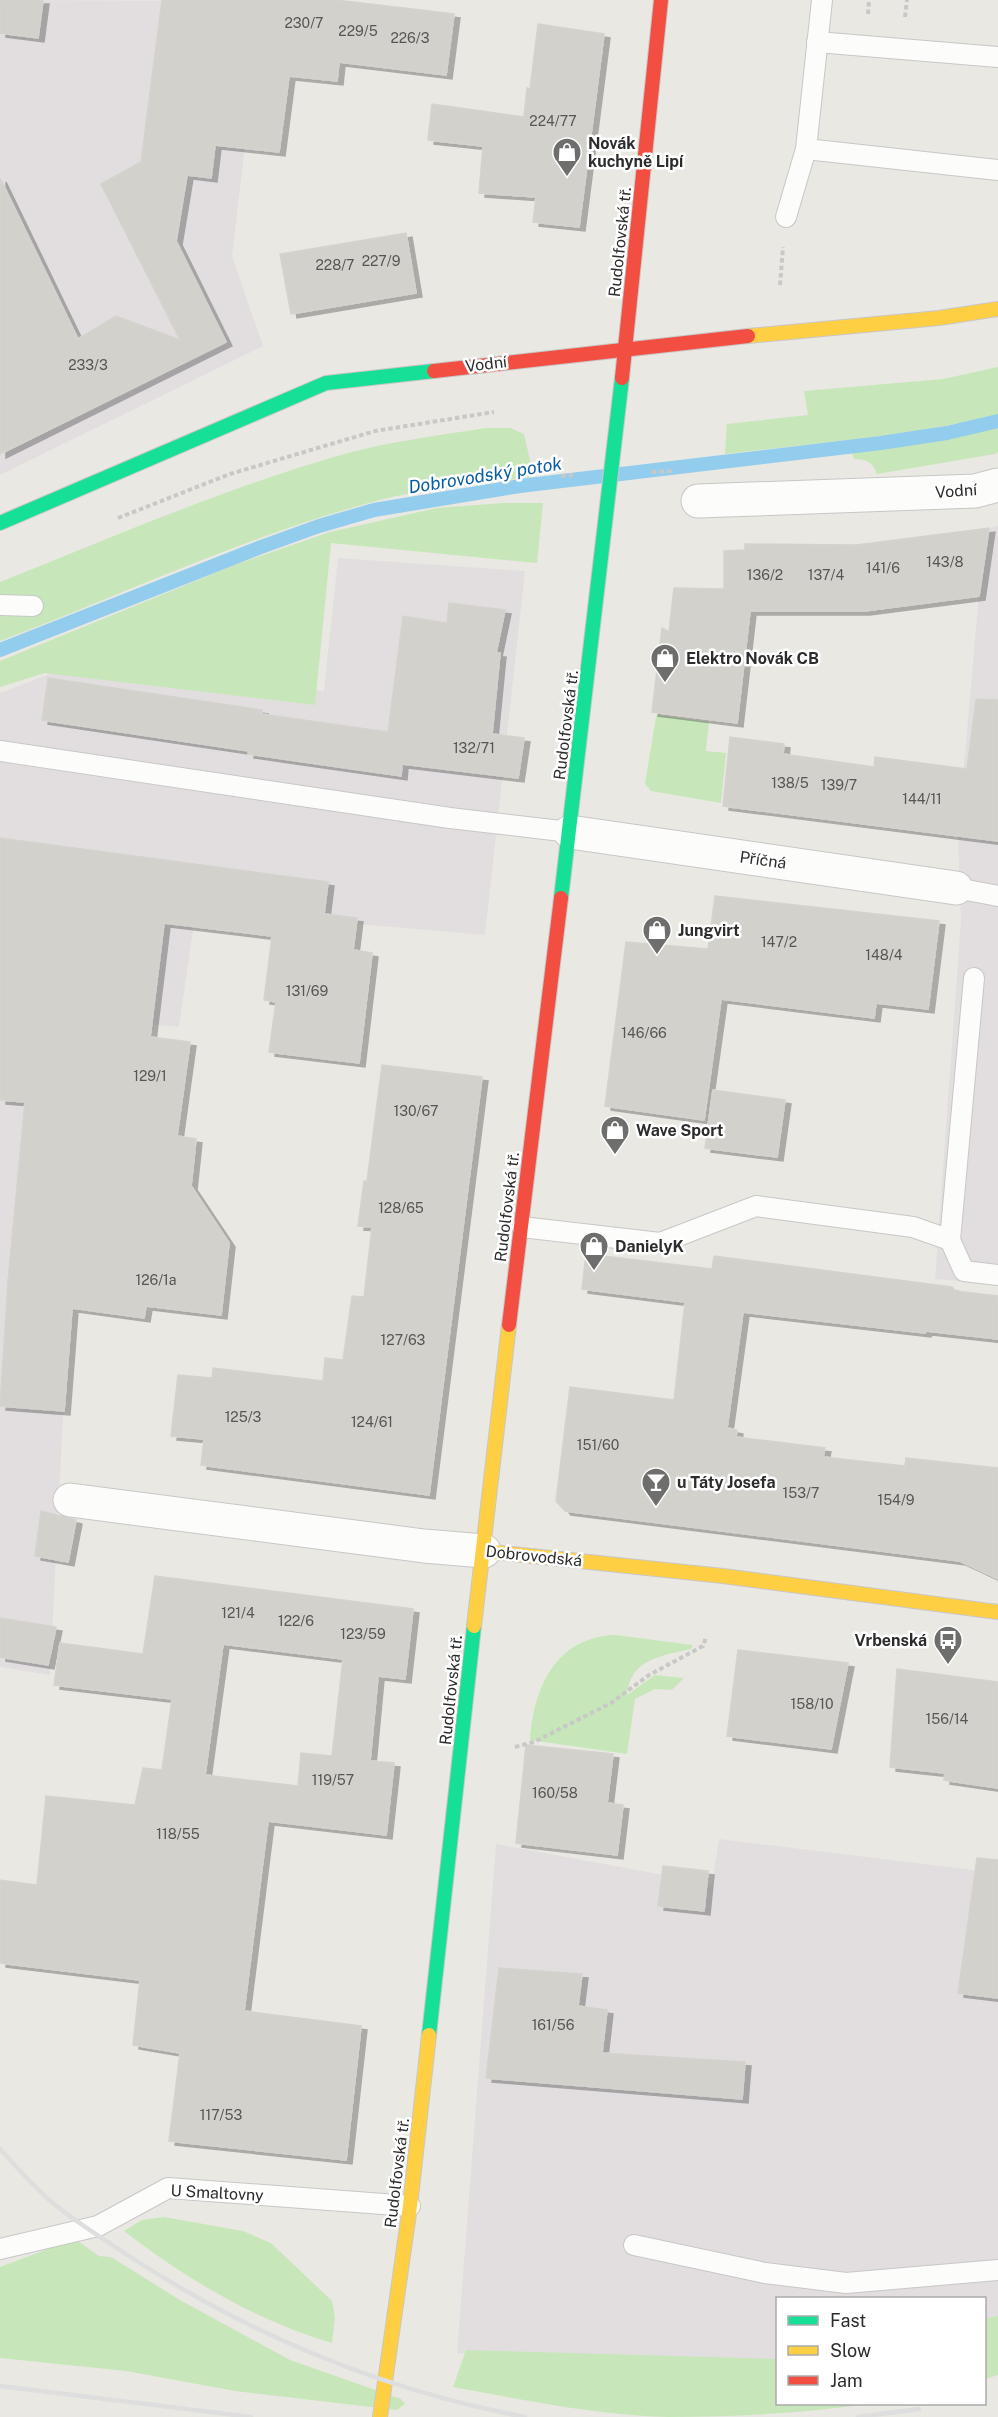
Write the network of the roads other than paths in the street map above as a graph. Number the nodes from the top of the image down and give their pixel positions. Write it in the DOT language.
graph roads {
  1 [pos="661,0"];
  2 [pos="822,0"];
  3 [pos="817,42"];
  4 [pos="998,57"];
  5 [pos="806,149"];
  6 [pos="998,170"];
  7 [pos="786,216"];
  8 [pos="998,309"];
  9 [pos="626,351"];
  10 [pos="998,485"];
  11 [pos="698,501"];
  12 [pos="0,523"];
  13 [pos="0,605"];
  14 [pos="33,606"];
  15 [pos="0,751"];
  16 [pos="570,832"];
  17 [pos="956,888"];
  18 [pos="998,896"];
  19 [pos="974,978"];
  20 [pos="522,1227"];
  21 [pos="950,1240"];
  22 [pos="998,1275"];
  23 [pos="70,1500"];
  24 [pos="484,1551"];
  25 [pos="998,1612"];
  26 [pos="410,2206"];
  27 [pos="634,2245"];
  28 [pos="0,2248"];
  29 [pos="998,2270"];
  30 [pos="380,2417"];
  1 -- 9 [label="main road, Rudolfovská tř."];
  2 -- 3 [label="lane"];
  3 -- 4 [label="lane"];
  3 -- 5 [label="lane"];
  5 -- 6 [label="lane"];
  5 -- 7 [label="lane"];
  8 -- 9 [label="main road, Vodní"];
  9 -- 12 [label="main road, Vodní"];
  9 -- 16 [label="main road, Rudolfovská tř."];
  10 -- 11 [label="street, Vodní"];
  13 -- 14 [label="lane"];
  15 -- 16 [label="lane"];
  16 -- 17 [label="street, Příčná"];
  16 -- 20 [label="main road, Rudolfovská tř."];
  17 -- 18 [label="lane"];
  19 -- 21 [label="lane"];
  20 -- 21 [label="lane"];
  20 -- 24 [label="main road, Rudolfovská tř."];
  21 -- 22 [label="lane"];
  23 -- 24 [label="street, Dobrovodská"];
  24 -- 25 [label="main road, Dobrovodská"];
  24 -- 26 [label="main road, Rudolfovská tř."];
  26 -- 28 [label="lane, U Smaltovny"];
  26 -- 30 [label="main road, Rudolfovská tř."];
  27 -- 29 [label="lane"];
}
